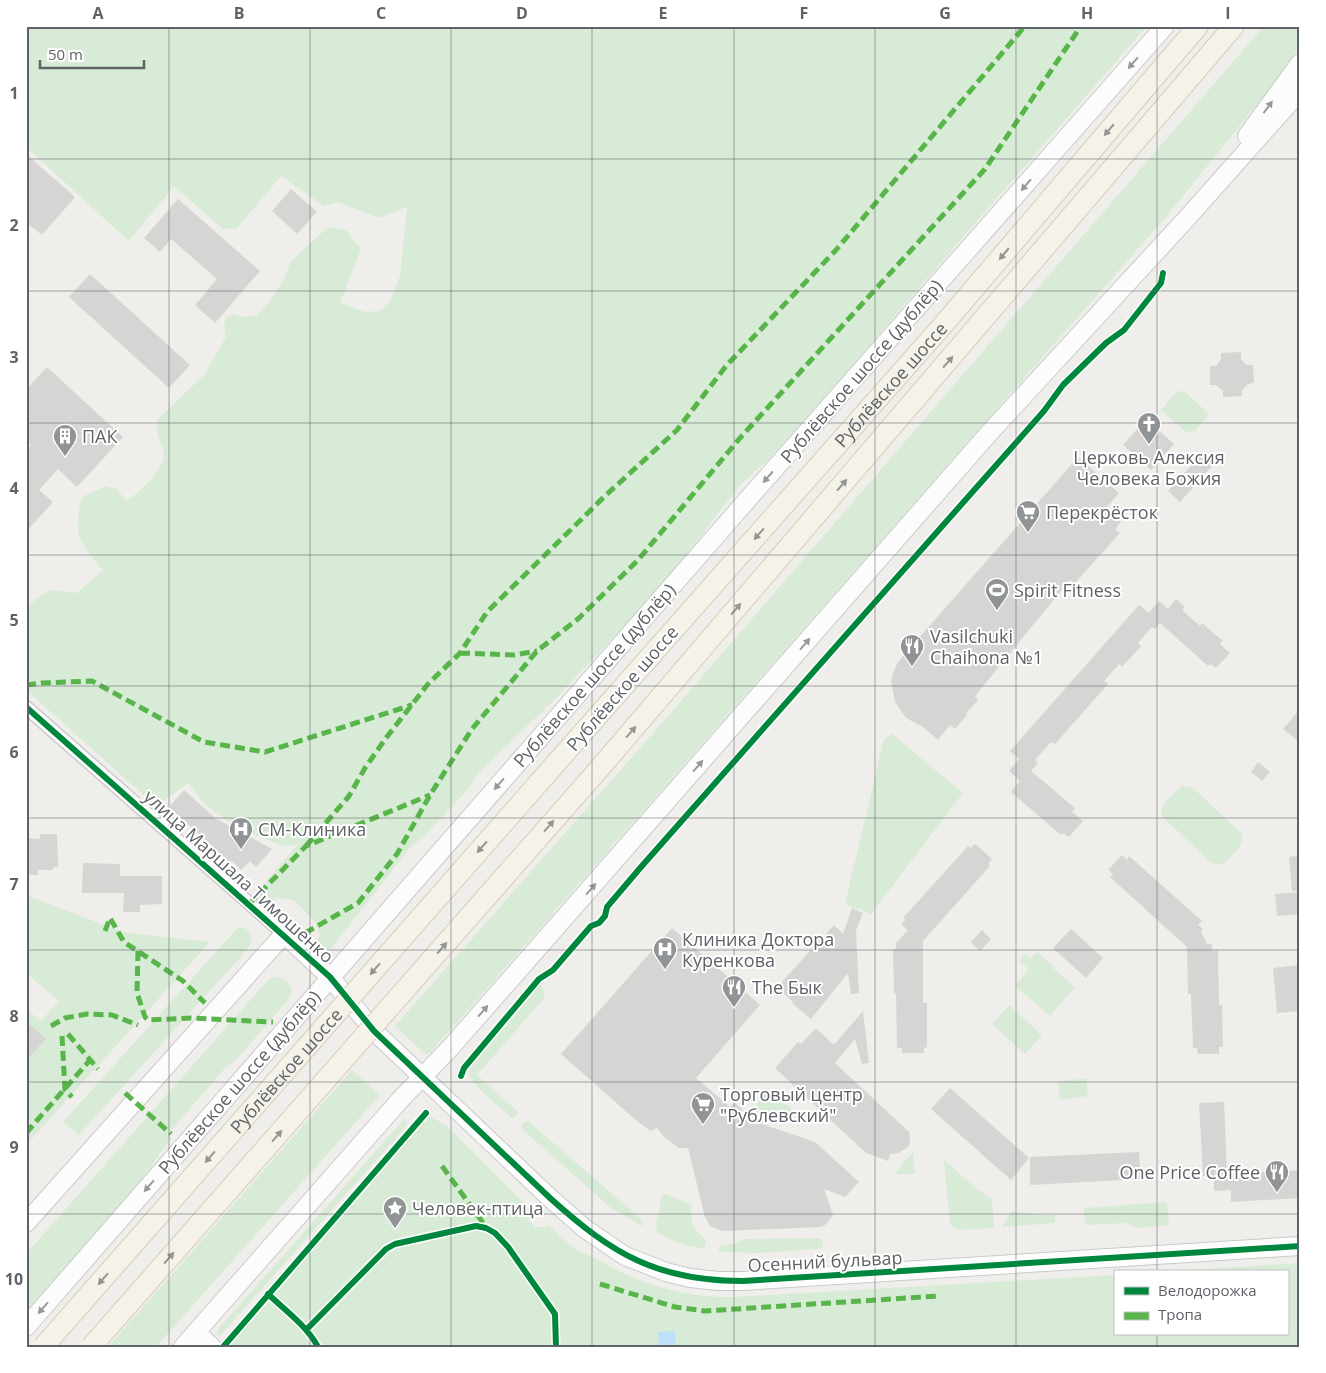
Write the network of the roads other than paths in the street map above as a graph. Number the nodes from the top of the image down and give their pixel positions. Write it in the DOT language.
graph roads {
  1 [pos="1166,26"];
  2 [pos="1198,26"];
  3 [pos="1234,26"];
  4 [pos="1300,63"];
  5 [pos="1300,91"];
  6 [pos="1188,217"];
  7 [pos="26,707"];
  8 [pos="284,934"];
  9 [pos="330,977"];
  10 [pos="422,1077"];
  11 [pos="26,1223"];
  12 [pos="1300,1246"];
  13 [pos="26,1327"];
  14 [pos="196,1332"];
  15 [pos="43,1347"];
  16 [pos="91,1347"];
  17 [pos="183,1347"];
  18 [pos="212,1347"];
  1 -- 9 [label="main road, Рублёвское шоссе (дублёр), one-way"];
  2 -- 15 [label="main road, Рублёвское шоссе, one-way, bridge"];
  16 -- 3 [label="main road, Рублёвское шоссе, one-way, bridge"];
  6 -- 4 [label="main road, one-way"];
  5 -- 6 [label="main road"];
  10 -- 6 [label="main road, one-way"];
  7 -- 8 [label="street, улица Маршала Тимошенко"];
  8 -- 9 [label="main road, улица Маршала Тимошенко"];
  8 -- 11 [label="main road"];
  9 -- 10 [label="main road, улица Маршала Тимошенко"];
  9 -- 13 [label="main road, Рублёвское шоссе (дублёр), one-way"];
  10 -- 12 [label="main road, Осенний бульвар"];
  10 -- 14 [label="main road"];
  14 -- 17 [label="main road"];
  14 -- 18 [label="main road"];
}
